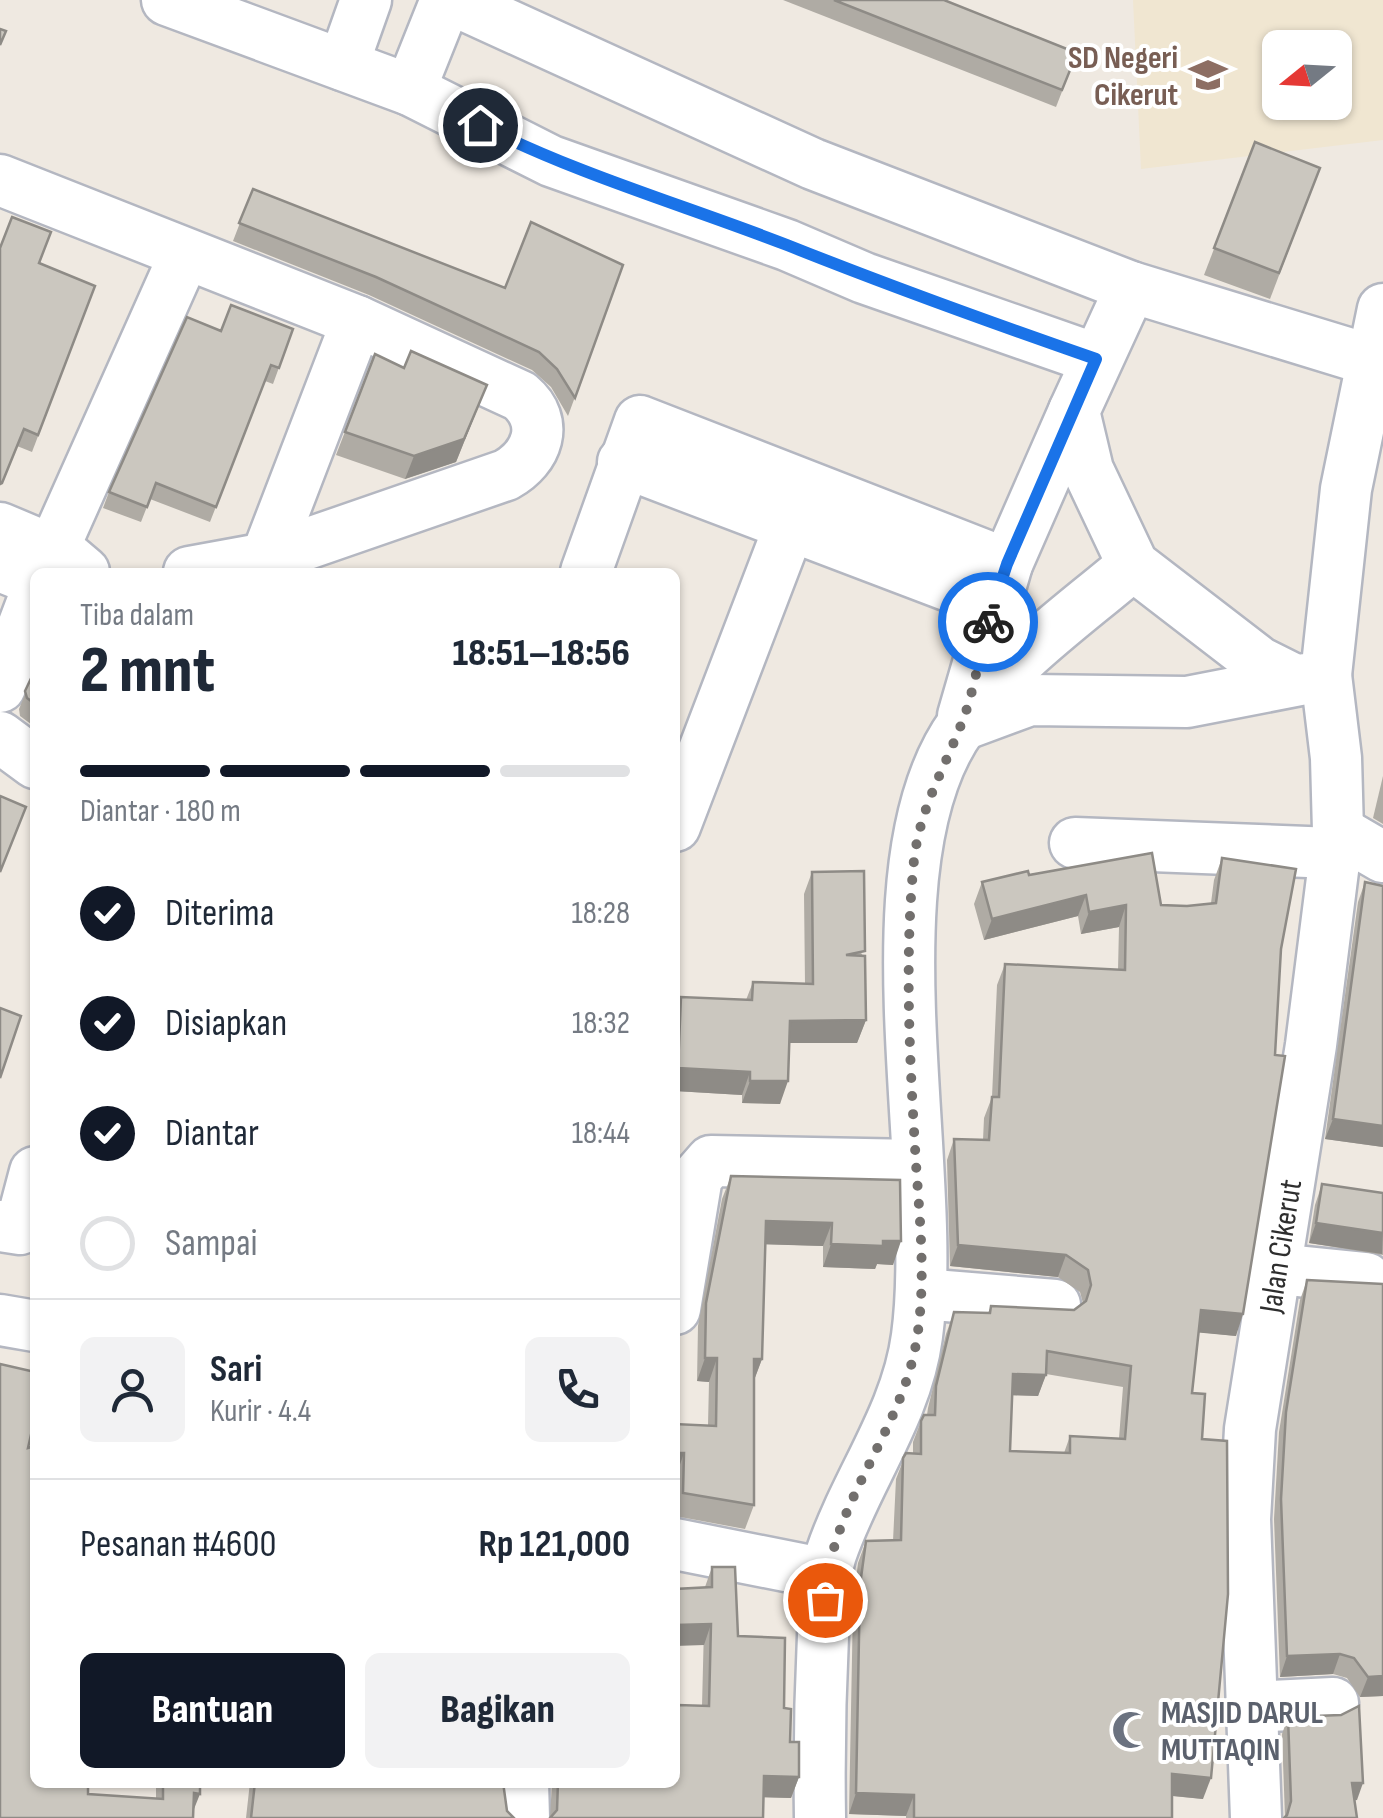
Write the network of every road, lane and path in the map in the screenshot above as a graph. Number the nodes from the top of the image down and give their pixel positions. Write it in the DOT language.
graph roads {
  1 [pos="166,0"];
  2 [pos="366,0"];
  3 [pos="446,0"];
  4 [pos="454,0"];
  5 [pos="344,65"];
  6 [pos="410,90"];
  7 [pos="1,164"];
  8 [pos="813,164"];
  9 [pos="787,245"];
  10 [pos="185,254"];
  11 [pos="1130,287"];
  12 [pos="1383,309"];
  13 [pos="356,322"];
  14 [pos="1096,359"];
  15 [pos="1379,362"];
  16 [pos="1074,411"];
  17 [pos="1364,495"];
  18 [pos="799,504"];
  19 [pos="0,528"];
  20 [pos="266,558"];
  21 [pos="0,566"];
  22 [pos="1133,566"];
  23 [pos="54,568"];
  24 [pos="211,568"];
  25 [pos="586,568"];
  26 [pos="1000,583"];
  27 [pos="30,608"];
  28 [pos="1311,678"];
  29 [pos="0,687"];
  30 [pos="961,726"];
  31 [pos="0,737"];
  32 [pos="30,759"];
  33 [pos="680,813"];
  34 [pos="1335,842"];
  35 [pos="1075,843"];
  36 [pos="1383,858"];
  37 [pos="916,1165"];
  38 [pos="30,1189"];
  39 [pos="18,1229"];
  40 [pos="1277,1269"];
  41 [pos="1366,1278"];
  42 [pos="680,1279"];
  43 [pos="922,1294"];
  44 [pos="1055,1305"];
  45 [pos="0,1320"];
  46 [pos="30,1325"];
  47 [pos="680,1545"];
  48 [pos="826,1574"];
  49 [pos="1333,1702"];
  50 [pos="1250,1707"];
  51 [pos="523,1788"];
  52 [pos="524,1818"];
  53 [pos="820,1818"];
  54 [pos="1256,1818"];
  1 -- 5 [label="street"];
  2 -- 5 [label="street"];
  3 -- 6 [label="street"];
  4 -- 8 [label="street"];
  5 -- 6 [label="street"];
  6 -- 9 [label="street"];
  7 -- 10 [label="street"];
  8 -- 9 [label="street"];
  8 -- 11 [label="street"];
  9 -- 14 [label="street"];
  10 -- 13 [label="street"];
  10 -- 23 [label="street"];
  11 -- 14 [label="street"];
  11 -- 15 [label="street"];
  12 -- 15 [label="street, Jalan Cikerut"];
  13 -- 20 [label="street"];
  13 -- 20 [label="street"];
  14 -- 16 [label="street"];
  15 -- 17 [label="street, Jalan Cikerut"];
  16 -- 22 [label="street"];
  16 -- 26 [label="street"];
  17 -- 28 [label="street, Jalan Cikerut"];
  18 -- 25 [label="street"];
  18 -- 26 [label="street"];
  18 -- 33 [label="street"];
  19 -- 23 [label="street"];
  20 -- 24 [label="street"];
  21 -- 23 [label="street"];
  22 -- 28 [label="street"];
  22 -- 30 [label="street"];
  26 -- 30 [label="street"];
  27 -- 29 [label="street"];
  28 -- 30 [label="street"];
  28 -- 34 [label="street, Jalan Cikerut"];
  30 -- 37 [label="street"];
  31 -- 32 [label="street"];
  34 -- 35 [label="street"];
  34 -- 36 [label="street"];
  34 -- 40 [label="street, Jalan Cikerut"];
  37 -- 42 [label="street"];
  37 -- 43 [label="street"];
  38 -- 39 [label="street"];
  40 -- 41 [label="street"];
  40 -- 50 [label="street, Jalan Cikerut"];
  43 -- 44 [label="street"];
  43 -- 48 [label="street"];
  45 -- 46 [label="street"];
  47 -- 48 [label="street"];
  48 -- 53 [label="street"];
  49 -- 50 [label="street"];
  50 -- 54 [label="street, Jalan Cikerut"];
  51 -- 52 [label="street"];
}
